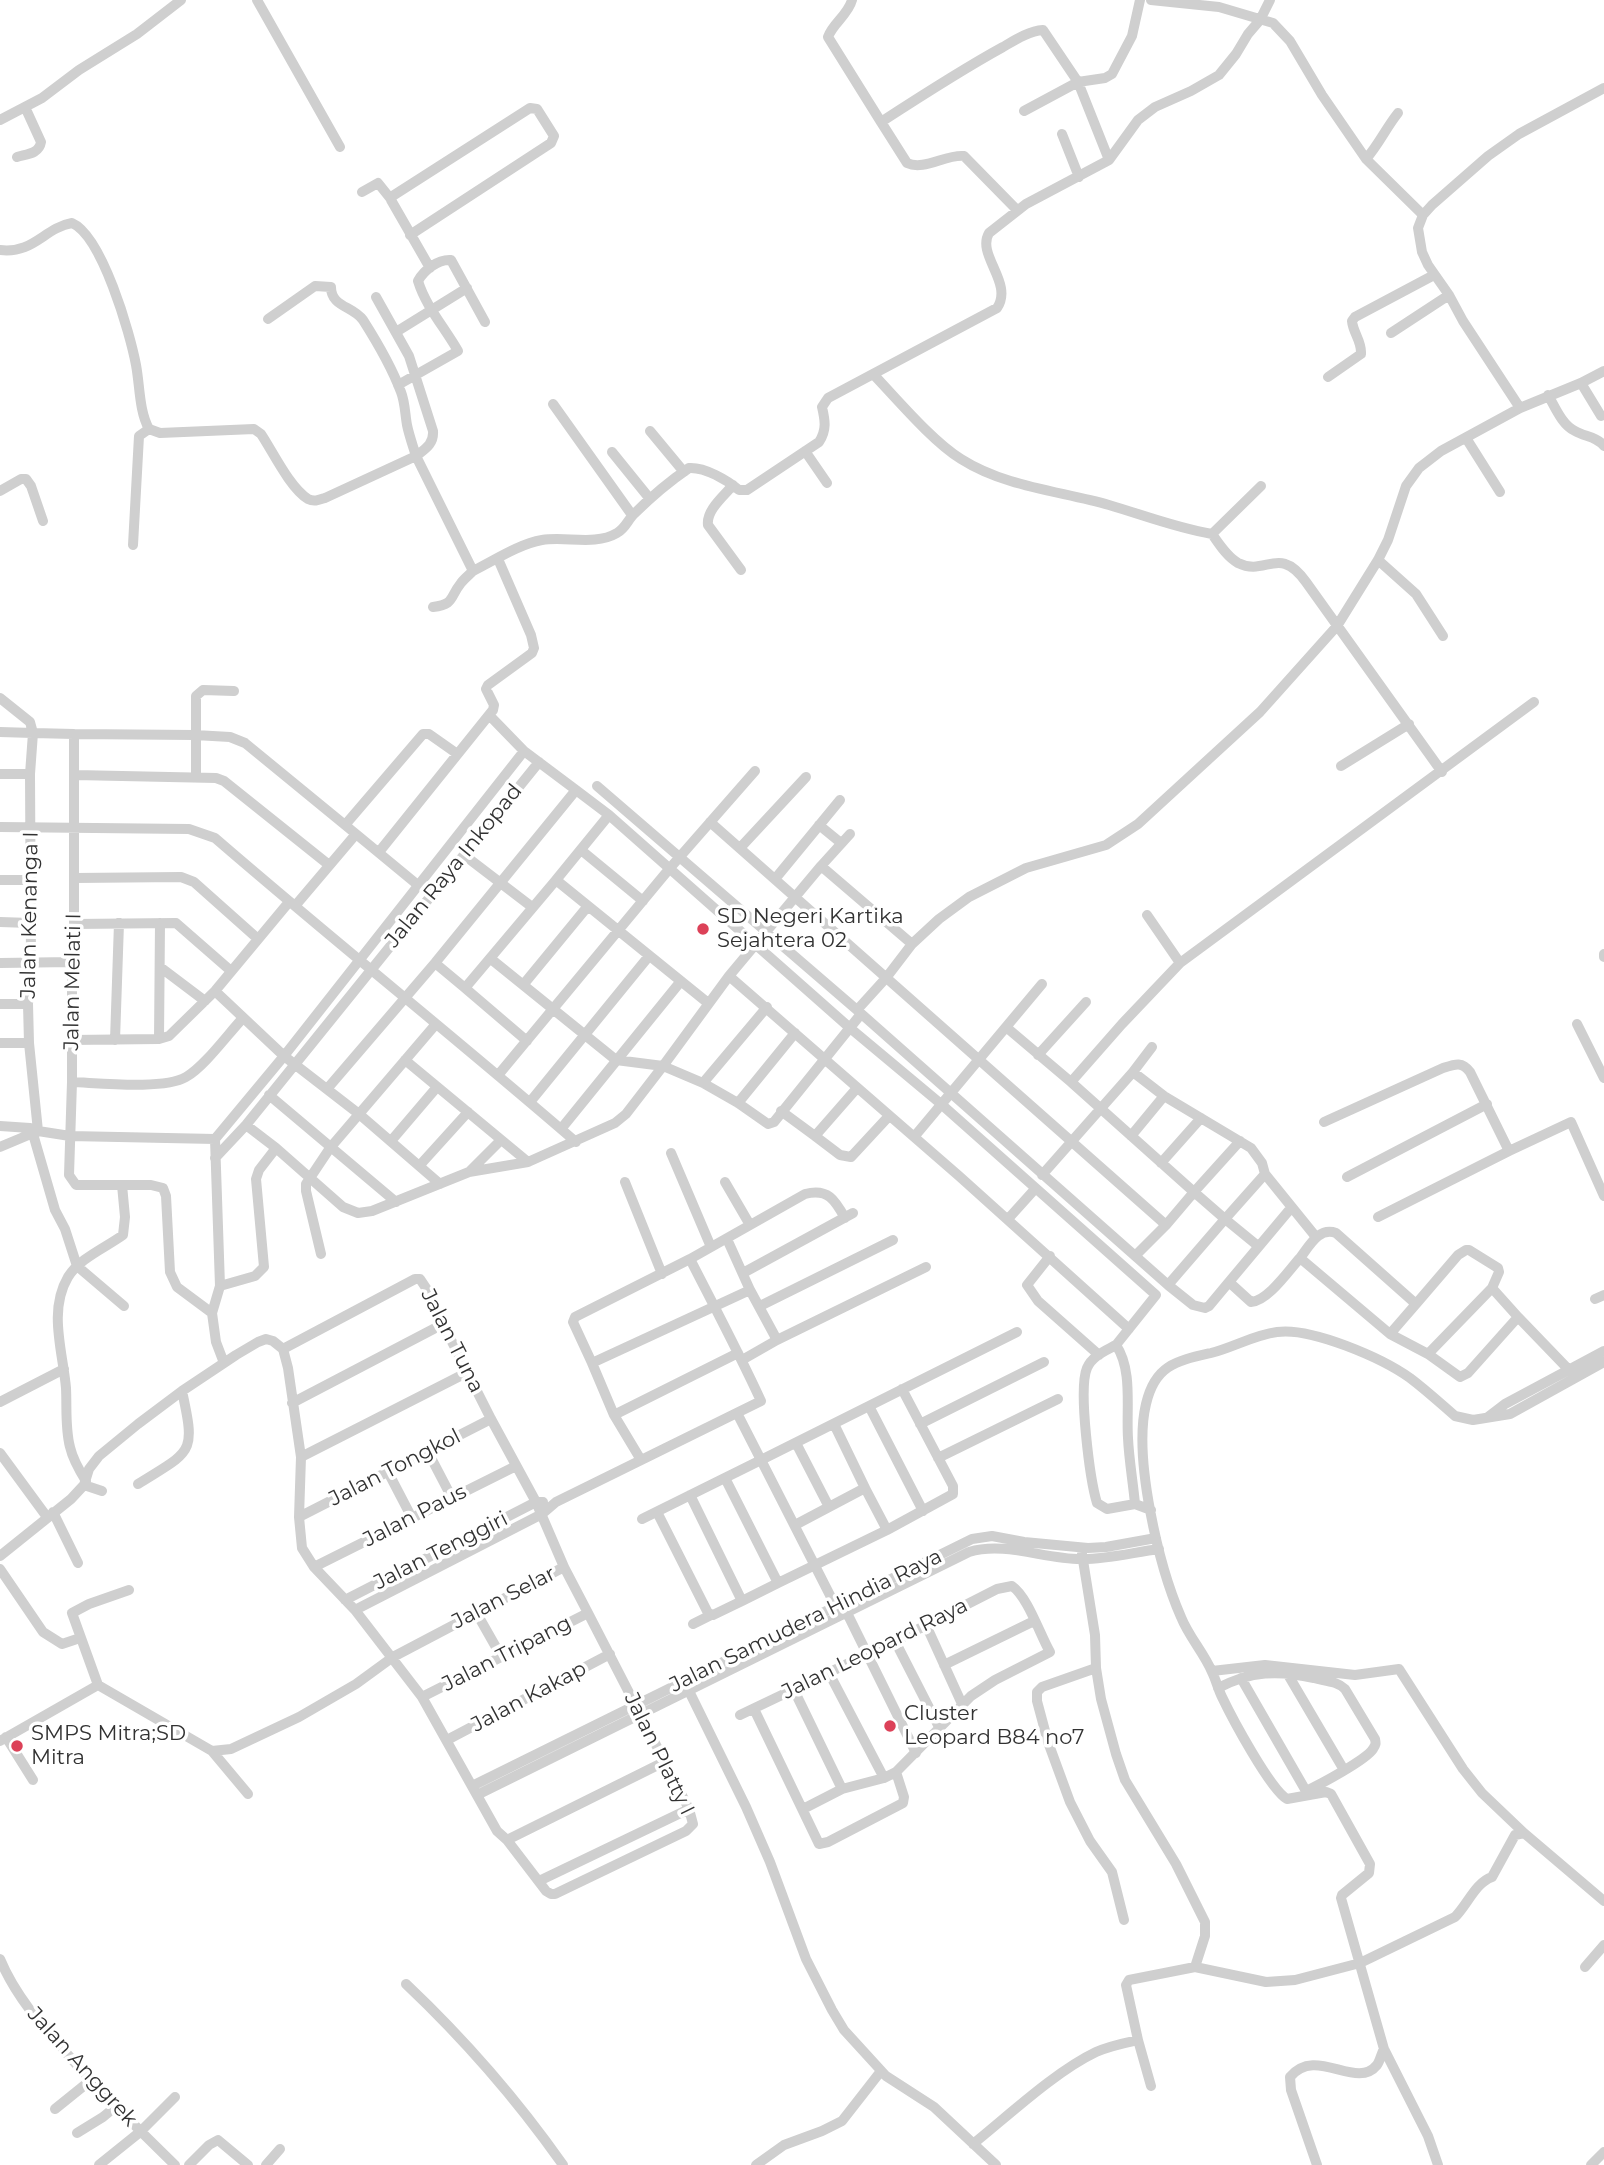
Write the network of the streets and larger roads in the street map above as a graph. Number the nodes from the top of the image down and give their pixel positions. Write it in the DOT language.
graph roads {
  1 [pos="181,0"];
  2 [pos="257,0"];
  3 [pos="852,0"];
  4 [pos="1140,0"];
  5 [pos="1151,0"];
  6 [pos="1270,0"];
  7 [pos="1260,20"];
  8 [pos="1078,82"];
  9 [pos="1604,88"];
  10 [pos="25,107"];
  11 [pos="1024,111"];
  12 [pos="1398,113"];
  13 [pos="0,120"];
  14 [pos="881,122"];
  15 [pos="1062,134"];
  16 [pos="340,147"];
  17 [pos="17,157"];
  18 [pos="1366,159"];
  19 [pos="1109,160"];
  20 [pos="1079,177"];
  21 [pos="362,192"];
  22 [pos="390,198"];
  23 [pos="1017,210"];
  24 [pos="1423,215"];
  25 [pos="410,235"];
  26 [pos="0,250"];
  27 [pos="430,268"];
  28 [pos="1434,275"];
  29 [pos="467,288"];
  30 [pos="1449,295"];
  31 [pos="376,297"];
  32 [pos="432,310"];
  33 [pos="268,319"];
  34 [pos="485,322"];
  35 [pos="396,332"];
  36 [pos="1391,333"];
  37 [pos="1604,371"];
  38 [pos="873,374"];
  39 [pos="416,376"];
  40 [pos="1328,377"];
  41 [pos="1581,383"];
  42 [pos="398,385"];
  43 [pos="1548,395"];
  44 [pos="553,404"];
  45 [pos="1520,408"];
  46 [pos="1601,416"];
  47 [pos="149,429"];
  48 [pos="650,431"];
  49 [pos="1466,438"];
  50 [pos="1604,446"];
  51 [pos="612,452"];
  52 [pos="805,452"];
  53 [pos="416,456"];
  54 [pos="684,471"];
  55 [pos="827,483"];
  56 [pos="733,485"];
  57 [pos="1261,486"];
  58 [pos="0,491"];
  59 [pos="1500,492"];
  60 [pos="650,499"];
  61 [pos="632,515"];
  62 [pos="43,521"];
  63 [pos="1212,534"];
  64 [pos="133,545"];
  65 [pos="498,559"];
  66 [pos="1378,560"];
  67 [pos="741,570"];
  68 [pos="473,571"];
  69 [pos="433,607"];
  70 [pos="1338,626"];
  71 [pos="1443,636"];
  72 [pos="234,691"];
  73 [pos="0,698"];
  74 [pos="1534,702"];
  75 [pos="490,716"];
  76 [pos="1409,724"];
  77 [pos="0,732"];
  78 [pos="33,733"];
  79 [pos="74,734"];
  80 [pos="195,735"];
  81 [pos="524,751"];
  82 [pos="456,753"];
  83 [pos="539,762"];
  84 [pos="1341,766"];
  85 [pos="754,771"];
  86 [pos="1441,772"];
  87 [pos="0,774"];
  88 [pos="30,774"];
  89 [pos="75,775"];
  90 [pos="196,776"];
  91 [pos="806,777"];
  92 [pos="597,786"];
  93 [pos="576,790"];
  94 [pos="840,800"];
  95 [pos="609,815"];
  96 [pos="710,822"];
  97 [pos="345,825"];
  98 [pos="820,825"];
  99 [pos="0,827"];
  100 [pos="31,828"];
  101 [pos="75,829"];
  102 [pos="356,834"];
  103 [pos="850,834"];
  104 [pos="841,843"];
  105 [pos="740,848"];
  106 [pos="581,850"];
  107 [pos="379,852"];
  108 [pos="464,855"];
  109 [pos="680,857"];
  110 [pos="329,865"];
  111 [pos="821,866"];
  112 [pos="670,868"];
  113 [pos="75,878"];
  114 [pos="775,879"];
  115 [pos="0,880"];
  116 [pos="30,880"];
  117 [pos="556,880"];
  118 [pos="499,884"];
  119 [pos="419,886"];
  120 [pos="794,896"];
  121 [pos="643,901"];
  122 [pos="292,904"];
  123 [pos="588,906"];
  124 [pos="532,907"];
  125 [pos="1147,915"];
  126 [pos="0,922"];
  127 [pos="30,923"];
  128 [pos="75,923"];
  129 [pos="120,923"];
  130 [pos="160,923"];
  131 [pos="617,931"];
  132 [pos="760,938"];
  133 [pos="258,939"];
  134 [pos="912,944"];
  135 [pos="649,956"];
  136 [pos="491,959"];
  137 [pos="358,960"];
  138 [pos="72,962"];
  139 [pos="0,963"];
  140 [pos="31,963"];
  141 [pos="435,963"];
  142 [pos="1180,963"];
  143 [pos="160,967"];
  144 [pos="369,969"];
  145 [pos="231,971"];
  146 [pos="729,976"];
  147 [pos="886,978"];
  148 [pos="681,981"];
  149 [pos="1042,984"];
  150 [pos="523,985"];
  151 [pos="465,988"];
  152 [pos="215,991"];
  153 [pos="405,999"];
  154 [pos="205,1001"];
  155 [pos="1086,1002"];
  156 [pos="708,1003"];
  157 [pos="0,1004"];
  158 [pos="28,1004"];
  159 [pos="767,1007"];
  160 [pos="554,1009"];
  161 [pos="243,1018"];
  162 [pos="856,1019"];
  163 [pos="436,1024"];
  164 [pos="1577,1024"];
  165 [pos="1006,1027"];
  166 [pos="795,1033"];
  167 [pos="585,1035"];
  168 [pos="159,1039"];
  169 [pos="71,1040"];
  170 [pos="115,1040"];
  171 [pos="527,1041"];
  172 [pos="0,1043"];
  173 [pos="29,1043"];
  174 [pos="1152,1047"];
  175 [pos="1038,1055"];
  176 [pos="284,1056"];
  177 [pos="825,1058"];
  178 [pos="978,1059"];
  179 [pos="405,1060"];
  180 [pos="616,1060"];
  181 [pos="295,1063"];
  182 [pos="663,1066"];
  183 [pos="1133,1072"];
  184 [pos="499,1074"];
  185 [pos="1604,1078"];
  186 [pos="72,1082"];
  187 [pos="1071,1082"];
  188 [pos="703,1083"];
  189 [pos="437,1087"];
  190 [pos="857,1088"];
  191 [pos="327,1089"];
  192 [pos="949,1094"];
  193 [pos="269,1095"];
  194 [pos="1164,1096"];
  195 [pos="530,1102"];
  196 [pos="738,1103"];
  197 [pos="941,1104"];
  198 [pos="1486,1104"];
  199 [pos="1101,1109"];
  200 [pos="781,1111"];
  201 [pos="468,1112"];
  202 [pos="359,1114"];
  203 [pos="889,1115"];
  204 [pos="1201,1118"];
  205 [pos="1324,1122"];
  206 [pos="246,1125"];
  207 [pos="0,1126"];
  208 [pos="561,1129"];
  209 [pos="36,1133"];
  210 [pos="70,1136"];
  211 [pos="815,1136"];
  212 [pos="1131,1136"];
  213 [pos="914,1137"];
  214 [pos="215,1139"];
  215 [pos="501,1140"];
  216 [pos="391,1141"];
  217 [pos="1071,1141"];
  218 [pos="1240,1141"];
  219 [pos="576,1142"];
  220 [pos="0,1147"];
  221 [pos="276,1148"];
  222 [pos="330,1148"];
  223 [pos="1508,1151"];
  224 [pos="671,1153"];
  225 [pos="215,1158"];
  226 [pos="528,1162"];
  227 [pos="1161,1163"];
  228 [pos="420,1165"];
  229 [pos="469,1172"];
  230 [pos="1265,1174"];
  231 [pos="1042,1175"];
  232 [pos="1346,1177"];
  233 [pos="309,1179"];
  234 [pos="625,1182"];
  235 [pos="725,1182"];
  236 [pos="440,1184"];
  237 [pos="122,1185"];
  238 [pos="1035,1189"];
  239 [pos="1602,1189"];
  240 [pos="1194,1192"];
  241 [pos="396,1202"];
  242 [pos="1291,1208"];
  243 [pos="1378,1217"];
  244 [pos="1008,1219"];
  245 [pos="1225,1219"];
  246 [pos="750,1225"];
  247 [pos="1166,1225"];
  248 [pos="1316,1237"];
  249 [pos="727,1239"];
  250 [pos="893,1240"];
  251 [pos="1258,1246"];
  252 [pos="711,1247"];
  253 [pos="321,1254"];
  254 [pos="1050,1256"];
  255 [pos="1135,1256"];
  256 [pos="1300,1258"];
  257 [pos="690,1259"];
  258 [pos="77,1266"];
  259 [pos="926,1267"];
  260 [pos="743,1273"];
  261 [pos="662,1274"];
  262 [pos="1228,1282"];
  263 [pos="1168,1285"];
  264 [pos="220,1286"];
  265 [pos="1492,1288"];
  266 [pos="750,1290"];
  267 [pos="1416,1304"];
  268 [pos="124,1306"];
  269 [pos="760,1306"];
  270 [pos="714,1307"];
  271 [pos="212,1313"];
  272 [pos="1518,1317"];
  273 [pos="443,1324"];
  274 [pos="1129,1329"];
  275 [pos="1017,1332"];
  276 [pos="1390,1334"];
  277 [pos="777,1340"];
  278 [pos="1116,1345"];
  279 [pos="283,1349"];
  280 [pos="1604,1351"];
  281 [pos="1428,1354"];
  282 [pos="1098,1355"];
  283 [pos="740,1356"];
  284 [pos="1044,1362"];
  285 [pos="1604,1362"];
  286 [pos="224,1363"];
  287 [pos="592,1363"];
  288 [pos="64,1369"];
  289 [pos="1570,1371"];
  290 [pos="468,1372"];
  291 [pos="902,1389"];
  292 [pos="182,1391"];
  293 [pos="1058,1399"];
  294 [pos="0,1402"];
  295 [pos="292,1403"];
  296 [pos="869,1406"];
  297 [pos="737,1413"];
  298 [pos="614,1415"];
  299 [pos="1488,1417"];
  300 [pos="491,1419"];
  301 [pos="834,1424"];
  302 [pos="920,1424"];
  303 [pos="796,1443"];
  304 [pos="428,1452"];
  305 [pos="0,1453"];
  306 [pos="301,1457"];
  307 [pos="938,1458"];
  308 [pos="641,1460"];
  309 [pos="761,1460"];
  310 [pos="516,1466"];
  311 [pos="388,1472"];
  312 [pos="725,1478"];
  313 [pos="85,1483"];
  314 [pos="138,1483"];
  315 [pos="865,1488"];
  316 [pos="102,1491"];
  317 [pos="690,1494"];
  318 [pos="452,1498"];
  319 [pos="536,1502"];
  320 [pos="556,1502"];
  321 [pos="1135,1504"];
  322 [pos="829,1507"];
  323 [pos="1151,1510"];
  324 [pos="923,1511"];
  325 [pos="657,1512"];
  326 [pos="542,1514"];
  327 [pos="50,1515"];
  328 [pos="299,1517"];
  329 [pos="412,1518"];
  330 [pos="642,1519"];
  331 [pos="795,1525"];
  332 [pos="887,1530"];
  333 [pos="1158,1544"];
  334 [pos="1082,1554"];
  335 [pos="0,1556"];
  336 [pos="78,1563"];
  337 [pos="815,1565"];
  338 [pos="314,1567"];
  339 [pos="564,1567"];
  340 [pos="0,1569"];
  341 [pos="778,1583"];
  342 [pos="130,1590"];
  343 [pos="873,1594"];
  344 [pos="345,1600"];
  345 [pos="743,1601"];
  346 [pos="835,1607"];
  347 [pos="355,1610"];
  348 [pos="476,1612"];
  349 [pos="588,1613"];
  350 [pos="847,1613"];
  351 [pos="711,1615"];
  352 [pos="1034,1621"];
  353 [pos="693,1624"];
  354 [pos="926,1625"];
  355 [pos="80,1638"];
  356 [pos="895,1641"];
  357 [pos="610,1654"];
  358 [pos="867,1654"];
  359 [pos="501,1656"];
  360 [pos="393,1657"];
  361 [pos="944,1665"];
  362 [pos="1096,1668"];
  363 [pos="1212,1671"];
  364 [pos="829,1673"];
  365 [pos="1287,1673"];
  366 [pos="703,1678"];
  367 [pos="1241,1678"];
  368 [pos="98,1685"];
  369 [pos="687,1686"];
  370 [pos="1218,1688"];
  371 [pos="794,1690"];
  372 [pos="422,1697"];
  373 [pos="962,1704"];
  374 [pos="754,1709"];
  375 [pos="637,1710"];
  376 [pos="740,1715"];
  377 [pos="940,1729"];
  378 [pos="3,1739"];
  379 [pos="447,1740"];
  380 [pos="212,1751"];
  381 [pos="916,1753"];
  382 [pos="664,1762"];
  383 [pos="1344,1770"];
  384 [pos="896,1772"];
  385 [pos="884,1778"];
  386 [pos="33,1780"];
  387 [pos="842,1789"];
  388 [pos="475,1791"];
  389 [pos="248,1794"];
  390 [pos="689,1809"];
  391 [pos="803,1809"];
  392 [pos="1524,1833"];
  393 [pos="508,1840"];
  394 [pos="539,1881"];
  395 [pos="1604,1901"];
  396 [pos="1124,1920"];
  397 [pos="1604,1945"];
  398 [pos="0,1959"];
  399 [pos="1360,1964"];
  400 [pos="1195,1967"];
  401 [pos="1584,1967"];
  402 [pos="406,1984"];
  403 [pos="1138,2040"];
  404 [pos="1384,2049"];
  405 [pos="881,2071"];
  406 [pos="91,2080"];
  407 [pos="1151,2086"];
  408 [pos="175,2096"];
  409 [pos="115,2107"];
  410 [pos="55,2109"];
  411 [pos="140,2132"];
  412 [pos="78,2133"];
  413 [pos="974,2144"];
  414 [pos="280,2149"];
  415 [pos="1604,2152"];
  416 [pos="99,2165"];
  417 [pos="175,2165"];
  418 [pos="189,2165"];
  419 [pos="248,2165"];
  420 [pos="265,2165"];
  421 [pos="563,2165"];
  422 [pos="756,2165"];
  423 [pos="996,2165"];
  424 [pos="1317,2165"];
  425 [pos="1438,2165"];
  426 [pos="1591,2165"];
  1 -- 10 [label="street"];
  2 -- 16 [label="street"];
  3 -- 14 [label="street"];
  4 -- 8 [label="street"];
  5 -- 7 [label="street"];
  6 -- 7 [label="street"];
  7 -- 18 [label="street"];
  7 -- 19 [label="street"];
  8 -- 11 [label="street"];
  8 -- 14 [label="street"];
  8 -- 19 [label="street"];
  9 -- 24 [label="street"];
  10 -- 13 [label="street"];
  10 -- 17 [label="street"];
  12 -- 18 [label="street"];
  14 -- 23 [label="street"];
  15 -- 20 [label="street"];
  18 -- 24 [label="street"];
  19 -- 20 [label="street"];
  20 -- 23 [label="street"];
  21 -- 22 [label="street"];
  22 -- 25 [label="street"];
  22 -- 25 [label="street"];
  23 -- 38 [label="street"];
  24 -- 28 [label="street"];
  25 -- 27 [label="street"];
  26 -- 47 [label="street"];
  27 -- 29 [label="street"];
  27 -- 32 [label="street"];
  28 -- 30 [label="street"];
  28 -- 40 [label="street"];
  29 -- 32 [label="street"];
  29 -- 34 [label="street"];
  30 -- 36 [label="street"];
  30 -- 45 [label="street"];
  31 -- 35 [label="street"];
  32 -- 35 [label="street"];
  32 -- 39 [label="street"];
  33 -- 42 [label="street"];
  35 -- 39 [label="street"];
  37 -- 41 [label="street"];
  38 -- 52 [label="street"];
  38 -- 63 [label="street"];
  39 -- 42 [label="street"];
  39 -- 53 [label="street"];
  41 -- 43 [label="street"];
  41 -- 46 [label="street"];
  42 -- 53 [label="street"];
  43 -- 45 [label="street"];
  43 -- 50 [label="street"];
  44 -- 61 [label="street"];
  45 -- 49 [label="street"];
  47 -- 53 [label="street"];
  47 -- 64 [label="street"];
  48 -- 54 [label="street"];
  49 -- 59 [label="street"];
  49 -- 66 [label="street"];
  51 -- 60 [label="street"];
  52 -- 55 [label="street"];
  52 -- 56 [label="street"];
  53 -- 68 [label="street"];
  54 -- 56 [label="street"];
  54 -- 60 [label="street"];
  56 -- 67 [label="street"];
  57 -- 63 [label="street"];
  58 -- 62 [label="street"];
  60 -- 61 [label="street"];
  61 -- 65 [label="street"];
  63 -- 70 [label="street"];
  65 -- 68 [label="street"];
  65 -- 75 [label="street"];
  66 -- 70 [label="street"];
  66 -- 71 [label="street"];
  68 -- 69 [label="street"];
  70 -- 76 [label="street"];
  70 -- 134 [label="street"];
  72 -- 80 [label="street"];
  73 -- 78 [label="street"];
  74 -- 86 [label="street"];
  75 -- 81 [label="street"];
  75 -- 82 [label="street"];
  76 -- 84 [label="street"];
  76 -- 86 [label="street"];
  77 -- 78 [label="street"];
  78 -- 79 [label="street"];
  78 -- 88 [label="street, Jalan Kenanga I"];
  79 -- 80 [label="street"];
  79 -- 89 [label="street, Jalan Melati I"];
  80 -- 90 [label="street"];
  80 -- 97 [label="street"];
  81 -- 83 [label="street"];
  81 -- 119 [label="street, Jalan Raya Inkopad"];
  82 -- 97 [label="street"];
  82 -- 107 [label="street"];
  83 -- 93 [label="street"];
  83 -- 108 [label="street, Jalan Raya Inkopad"];
  85 -- 96 [label="street"];
  86 -- 142 [label="street"];
  87 -- 88 [label="street"];
  88 -- 100 [label="street, Jalan Kenanga I"];
  89 -- 90 [label="street"];
  89 -- 101 [label="street, Jalan Melati I"];
  90 -- 110 [label="street"];
  91 -- 105 [label="street"];
  92 -- 109 [label="street"];
  93 -- 95 [label="street"];
  93 -- 118 [label="street"];
  94 -- 98 [label="street"];
  95 -- 106 [label="street"];
  95 -- 112 [label="street"];
  96 -- 105 [label="street"];
  96 -- 109 [label="street"];
  97 -- 102 [label="street"];
  98 -- 104 [label="street"];
  98 -- 114 [label="street"];
  99 -- 100 [label="street"];
  100 -- 101 [label="street"];
  100 -- 116 [label="street, Jalan Kenanga I"];
  101 -- 113 [label="street, Jalan Melati I"];
  101 -- 122 [label="street"];
  102 -- 107 [label="street"];
  102 -- 110 [label="street"];
  103 -- 104 [label="street"];
  104 -- 111 [label="street"];
  105 -- 114 [label="street"];
  106 -- 117 [label="street"];
  106 -- 121 [label="street"];
  107 -- 119 [label="street"];
  108 -- 118 [label="street"];
  108 -- 144 [label="street, Jalan Raya Inkopad"];
  109 -- 112 [label="street"];
  109 -- 132 [label="street"];
  110 -- 122 [label="street"];
  111 -- 120 [label="street"];
  111 -- 134 [label="street"];
  112 -- 121 [label="street"];
  112 -- 132 [label="street"];
  113 -- 128 [label="street, Jalan Melati I"];
  113 -- 133 [label="street"];
  114 -- 120 [label="street"];
  115 -- 116 [label="street"];
  116 -- 127 [label="street, Jalan Kenanga I"];
  117 -- 123 [label="street"];
  117 -- 124 [label="street"];
  118 -- 124 [label="street"];
  118 -- 141 [label="street"];
  119 -- 137 [label="street, Jalan Raya Inkopad"];
  120 -- 132 [label="street"];
  120 -- 147 [label="street"];
  121 -- 131 [label="street"];
  122 -- 133 [label="street"];
  122 -- 137 [label="street"];
  123 -- 131 [label="street"];
  123 -- 150 [label="street"];
  124 -- 136 [label="street"];
  125 -- 142 [label="street"];
  126 -- 127 [label="street"];
  127 -- 140 [label="street, Jalan Kenanga I"];
  128 -- 129 [label="street"];
  128 -- 138 [label="street, Jalan Melati I"];
  129 -- 130 [label="street"];
  129 -- 170 [label="street"];
  130 -- 143 [label="street"];
  130 -- 145 [label="street"];
  131 -- 135 [label="street"];
  131 -- 160 [label="street"];
  132 -- 146 [label="street"];
  132 -- 162 [label="street"];
  132 -- 162 [label="street"];
  133 -- 145 [label="street"];
  134 -- 147 [label="street"];
  135 -- 148 [label="street"];
  135 -- 167 [label="street"];
  136 -- 150 [label="street"];
  136 -- 151 [label="street"];
  137 -- 144 [label="street"];
  137 -- 176 [label="street, Jalan Raya Inkopad"];
  138 -- 140 [label="street"];
  138 -- 169 [label="street, Jalan Melati I"];
  139 -- 140 [label="street"];
  140 -- 158 [label="street, Jalan Kenanga I"];
  141 -- 151 [label="street"];
  141 -- 153 [label="street"];
  142 -- 187 [label="street"];
  143 -- 154 [label="street"];
  143 -- 168 [label="street"];
  144 -- 153 [label="street"];
  144 -- 181 [label="street, Jalan Raya Inkopad"];
  145 -- 152 [label="street"];
  146 -- 156 [label="street"];
  146 -- 159 [label="street"];
  147 -- 162 [label="street"];
  147 -- 178 [label="street"];
  148 -- 156 [label="street"];
  148 -- 180 [label="street"];
  149 -- 165 [label="street"];
  150 -- 160 [label="street"];
  151 -- 171 [label="street"];
  152 -- 154 [label="street"];
  152 -- 161 [label="street"];
  153 -- 163 [label="street"];
  153 -- 191 [label="street"];
  154 -- 168 [label="street"];
  155 -- 175 [label="street"];
  156 -- 182 [label="street"];
  157 -- 158 [label="street"];
  158 -- 173 [label="street, Jalan Kenanga I"];
  159 -- 166 [label="street"];
  159 -- 188 [label="street"];
  160 -- 167 [label="street"];
  160 -- 171 [label="street"];
  161 -- 176 [label="street"];
  161 -- 186 [label="street"];
  162 -- 177 [label="street"];
  162 -- 192 [label="street"];
  162 -- 197 [label="street"];
  163 -- 179 [label="street"];
  163 -- 184 [label="street"];
  164 -- 185 [label="street"];
  165 -- 175 [label="street"];
  165 -- 178 [label="street"];
  166 -- 177 [label="street"];
  166 -- 196 [label="street"];
  167 -- 180 [label="street"];
  167 -- 195 [label="street"];
  168 -- 170 [label="street"];
  169 -- 170 [label="street"];
  169 -- 186 [label="street, Jalan Melati I"];
  171 -- 184 [label="street"];
  172 -- 173 [label="street"];
  173 -- 209 [label="street, Jalan Kenanga I"];
  174 -- 183 [label="street"];
  175 -- 187 [label="street"];
  176 -- 181 [label="street"];
  176 -- 214 [label="street, Jalan Raya Inkopad"];
  177 -- 190 [label="street"];
  177 -- 200 [label="street"];
  178 -- 192 [label="street"];
  178 -- 217 [label="street"];
  179 -- 189 [label="street"];
  179 -- 202 [label="street"];
  180 -- 182 [label="street"];
  180 -- 208 [label="street"];
  181 -- 191 [label="street"];
  181 -- 193 [label="street, Jalan Raya Inkopad"];
  182 -- 188 [label="street"];
  182 -- 219 [label="street"];
  183 -- 194 [label="street"];
  183 -- 199 [label="street"];
  184 -- 195 [label="street"];
  186 -- 210 [label="street, Jalan Melati I"];
  187 -- 199 [label="street"];
  188 -- 196 [label="street"];
  189 -- 201 [label="street"];
  189 -- 216 [label="street"];
  190 -- 203 [label="street"];
  190 -- 211 [label="street"];
  191 -- 202 [label="street"];
  192 -- 197 [label="street"];
  192 -- 231 [label="street"];
  193 -- 206 [label="street, Jalan Raya Inkopad"];
  193 -- 222 [label="street"];
  194 -- 204 [label="street"];
  194 -- 212 [label="street"];
  195 -- 208 [label="street"];
  196 -- 200 [label="street"];
  197 -- 213 [label="street"];
  197 -- 238 [label="street"];
  198 -- 205 [label="street"];
  198 -- 223 [label="street"];
  198 -- 232 [label="street"];
  199 -- 212 [label="street"];
  199 -- 217 [label="street"];
  200 -- 211 [label="street"];
  201 -- 215 [label="street"];
  201 -- 228 [label="street"];
  202 -- 216 [label="street"];
  202 -- 222 [label="street"];
  203 -- 211 [label="street"];
  203 -- 213 [label="street"];
  204 -- 218 [label="street"];
  204 -- 227 [label="street"];
  206 -- 221 [label="street"];
  206 -- 225 [label="street, Jalan Raya Inkopad"];
  207 -- 209 [label="street"];
  208 -- 219 [label="street"];
  209 -- 210 [label="street"];
  209 -- 220 [label="street"];
  209 -- 258 [label="street"];
  210 -- 214 [label="street"];
  210 -- 237 [label="street"];
  212 -- 227 [label="street"];
  213 -- 244 [label="street"];
  214 -- 225 [label="street"];
  215 -- 226 [label="street"];
  215 -- 229 [label="street"];
  216 -- 228 [label="street"];
  217 -- 231 [label="street"];
  217 -- 247 [label="street"];
  218 -- 230 [label="street"];
  218 -- 240 [label="street"];
  219 -- 226 [label="street"];
  221 -- 233 [label="street"];
  221 -- 264 [label="street"];
  222 -- 233 [label="street"];
  222 -- 241 [label="street"];
  223 -- 239 [label="street"];
  223 -- 243 [label="street"];
  224 -- 252 [label="street"];
  225 -- 264 [label="street"];
  226 -- 229 [label="street"];
  227 -- 240 [label="street"];
  228 -- 236 [label="street"];
  229 -- 236 [label="street"];
  230 -- 242 [label="street"];
  230 -- 245 [label="street"];
  231 -- 255 [label="street"];
  233 -- 241 [label="street"];
  233 -- 253 [label="street"];
  234 -- 261 [label="street"];
  235 -- 246 [label="street"];
  236 -- 241 [label="street"];
  237 -- 258 [label="street"];
  237 -- 271 [label="street"];
  238 -- 244 [label="street"];
  238 -- 274 [label="street"];
  240 -- 245 [label="street"];
  240 -- 247 [label="street"];
  242 -- 248 [label="street"];
  242 -- 251 [label="street"];
  244 -- 254 [label="street"];
  245 -- 251 [label="street"];
  245 -- 263 [label="street"];
  246 -- 249 [label="street"];
  246 -- 260 [label="street"];
  247 -- 255 [label="street"];
  248 -- 256 [label="street"];
  248 -- 267 [label="street"];
  249 -- 252 [label="street"];
  249 -- 260 [label="street"];
  250 -- 269 [label="street"];
  251 -- 262 [label="street"];
  252 -- 257 [label="street"];
  254 -- 274 [label="street"];
  254 -- 282 [label="street"];
  255 -- 263 [label="street"];
  256 -- 262 [label="street"];
  256 -- 276 [label="street"];
  257 -- 261 [label="street"];
  257 -- 270 [label="street"];
  258 -- 268 [label="street"];
  258 -- 288 [label="street"];
  259 -- 277 [label="street"];
  260 -- 266 [label="street"];
  261 -- 287 [label="street"];
  262 -- 263 [label="street"];
  264 -- 271 [label="street"];
  265 -- 267 [label="street"];
  265 -- 272 [label="street"];
  265 -- 281 [label="street"];
  266 -- 269 [label="street"];
  266 -- 270 [label="street"];
  267 -- 276 [label="street"];
  269 -- 277 [label="street"];
  270 -- 283 [label="street"];
  270 -- 287 [label="street"];
  271 -- 286 [label="street"];
  272 -- 281 [label="street"];
  272 -- 289 [label="street"];
  273 -- 279 [label="street, Jalan Tuna"];
  273 -- 290 [label="street, Jalan Tuna"];
  273 -- 295 [label="street"];
  274 -- 278 [label="street"];
  275 -- 291 [label="street"];
  276 -- 281 [label="street"];
  277 -- 283 [label="street"];
  278 -- 282 [label="street"];
  278 -- 321 [label="street"];
  279 -- 286 [label="street"];
  279 -- 295 [label="street"];
  280 -- 289 [label="street"];
  282 -- 321 [label="street"];
  283 -- 297 [label="street"];
  283 -- 298 [label="street"];
  284 -- 302 [label="street"];
  285 -- 299 [label="street"];
  286 -- 292 [label="street"];
  287 -- 298 [label="street"];
  288 -- 294 [label="street"];
  288 -- 313 [label="street"];
  289 -- 299 [label="street"];
  290 -- 300 [label="street, Jalan Tuna"];
  290 -- 306 [label="street"];
  291 -- 296 [label="street"];
  291 -- 302 [label="street"];
  292 -- 313 [label="street"];
  292 -- 314 [label="street"];
  293 -- 307 [label="street"];
  295 -- 306 [label="street"];
  296 -- 301 [label="street"];
  296 -- 324 [label="street"];
  297 -- 308 [label="street"];
  297 -- 309 [label="street"];
  298 -- 308 [label="street"];
  299 -- 323 [label="street"];
  300 -- 304 [label="street, Jalan Tongkol"];
  300 -- 310 [label="street, Jalan Tuna"];
  301 -- 303 [label="street"];
  301 -- 315 [label="street"];
  302 -- 307 [label="street"];
  303 -- 309 [label="street"];
  303 -- 322 [label="street"];
  304 -- 311 [label="street, Jalan Tongkol"];
  304 -- 318 [label="street"];
  305 -- 327 [label="street"];
  306 -- 328 [label="street"];
  307 -- 324 [label="street"];
  308 -- 320 [label="street"];
  309 -- 312 [label="street"];
  309 -- 331 [label="street"];
  310 -- 318 [label="street, Jalan Paus"];
  310 -- 319 [label="street, Jalan Tuna"];
  311 -- 328 [label="street, Jalan Tongkol"];
  311 -- 329 [label="street"];
  312 -- 317 [label="street"];
  312 -- 341 [label="street"];
  313 -- 316 [label="street"];
  313 -- 327 [label="street"];
  315 -- 322 [label="street"];
  315 -- 332 [label="street"];
  317 -- 325 [label="street"];
  317 -- 345 [label="street"];
  318 -- 329 [label="street, Jalan Paus"];
  319 -- 320 [label="street"];
  319 -- 326 [label="street, Jalan Selar"];
  319 -- 344 [label="street, Jalan Tenggiri"];
  320 -- 326 [label="street, Jalan Tenggiri"];
  321 -- 323 [label="street"];
  322 -- 331 [label="street"];
  323 -- 333 [label="street"];
  324 -- 332 [label="street"];
  325 -- 330 [label="street"];
  325 -- 351 [label="street"];
  326 -- 339 [label="street, Jalan Selar"];
  326 -- 347 [label="street, Jalan Tenggiri"];
  327 -- 335 [label="street"];
  327 -- 336 [label="street"];
  328 -- 338 [label="street"];
  329 -- 338 [label="street, Jalan Paus"];
  331 -- 337 [label="street"];
  332 -- 337 [label="street"];
  333 -- 334 [label="street, Jalan Samudera Hindia Raya"];
  333 -- 363 [label="street"];
  334 -- 343 [label="street, Jalan Samudera Hindia Raya"];
  334 -- 362 [label="street"];
  337 -- 341 [label="street"];
  337 -- 346 [label="street"];
  338 -- 344 [label="street"];
  339 -- 348 [label="street, Jalan Selar"];
  339 -- 349 [label="street"];
  340 -- 355 [label="street"];
  341 -- 345 [label="street"];
  342 -- 355 [label="street"];
  343 -- 346 [label="street, Jalan Samudera Hindia Raya"];
  343 -- 350 [label="street, Jalan Samudera Hindia Raya"];
  344 -- 347 [label="street"];
  345 -- 351 [label="street"];
  346 -- 366 [label="street, Jalan Samudera Hindia Raya"];
  347 -- 360 [label="street"];
  348 -- 359 [label="street"];
  348 -- 360 [label="street, Jalan Selar"];
  349 -- 357 [label="street, Jalan Tripang"];
  349 -- 359 [label="street, Jalan Tripang"];
  350 -- 358 [label="street"];
  350 -- 366 [label="street, Jalan Samudera Hindia Raya"];
  351 -- 353 [label="street"];
  352 -- 354 [label="street, Jalan Leopard Raya"];
  352 -- 361 [label="street"];
  352 -- 373 [label="street"];
  354 -- 356 [label="street, Jalan Leopard Raya"];
  354 -- 361 [label="street"];
  355 -- 368 [label="street"];
  356 -- 358 [label="street, Jalan Leopard Raya"];
  356 -- 377 [label="street"];
  357 -- 375 [label="street, Jalan Platty I"];
  357 -- 379 [label="street, Jalan Kakap"];
  358 -- 364 [label="street, Jalan Leopard Raya"];
  358 -- 381 [label="street"];
  359 -- 372 [label="street, Jalan Tripang"];
  360 -- 372 [label="street"];
  360 -- 380 [label="street, Jalan Selar"];
  361 -- 373 [label="street"];
  362 -- 396 [label="street"];
  362 -- 400 [label="street"];
  363 -- 370 [label="street"];
  363 -- 392 [label="street"];
  364 -- 371 [label="street, Jalan Leopard Raya"];
  364 -- 385 [label="street"];
  365 -- 367 [label="street"];
  365 -- 383 [label="street"];
  365 -- 383 [label="street"];
  366 -- 369 [label="street, Jalan Samudera Hindia Raya"];
  367 -- 370 [label="street"];
  367 -- 383 [label="street"];
  368 -- 378 [label="street"];
  368 -- 380 [label="street"];
  369 -- 375 [label="street, Jalan Samudera Hindia Raya"];
  369 -- 405 [label="street"];
  370 -- 399 [label="street"];
  371 -- 374 [label="street, Jalan Leopard Raya"];
  371 -- 387 [label="street"];
  372 -- 379 [label="street"];
  373 -- 377 [label="street"];
  374 -- 376 [label="street, Jalan Leopard Raya"];
  374 -- 391 [label="street"];
  375 -- 382 [label="street, Jalan Platty I"];
  375 -- 388 [label="street, Jalan Samudera Hindia Raya"];
  377 -- 381 [label="street"];
  378 -- 386 [label="street"];
  379 -- 388 [label="street"];
  380 -- 389 [label="street"];
  381 -- 384 [label="street"];
  382 -- 390 [label="street, Jalan Platty I"];
  382 -- 393 [label="street"];
  384 -- 385 [label="street"];
  384 -- 391 [label="street"];
  385 -- 387 [label="street"];
  387 -- 391 [label="street"];
  388 -- 393 [label="street"];
  390 -- 394 [label="street"];
  390 -- 394 [label="street, Jalan Platty I"];
  392 -- 395 [label="street"];
  392 -- 399 [label="street"];
  393 -- 394 [label="street"];
  397 -- 401 [label="street"];
  398 -- 406 [label="street, Jalan Anggrek"];
  399 -- 400 [label="street"];
  399 -- 404 [label="street"];
  400 -- 403 [label="street"];
  402 -- 421 [label="street"];
  403 -- 407 [label="street"];
  403 -- 413 [label="street"];
  404 -- 424 [label="street"];
  404 -- 425 [label="street"];
  405 -- 413 [label="street"];
  405 -- 422 [label="street"];
  406 -- 409 [label="street, Jalan Anggrek"];
  406 -- 410 [label="street"];
  408 -- 411 [label="street"];
  409 -- 411 [label="street, Jalan Anggrek"];
  409 -- 412 [label="street"];
  411 -- 416 [label="street"];
  411 -- 417 [label="street, Jalan Anggrek"];
  413 -- 423 [label="street"];
  414 -- 420 [label="street"];
  415 -- 426 [label="street"];
  418 -- 419 [label="street"];
}
